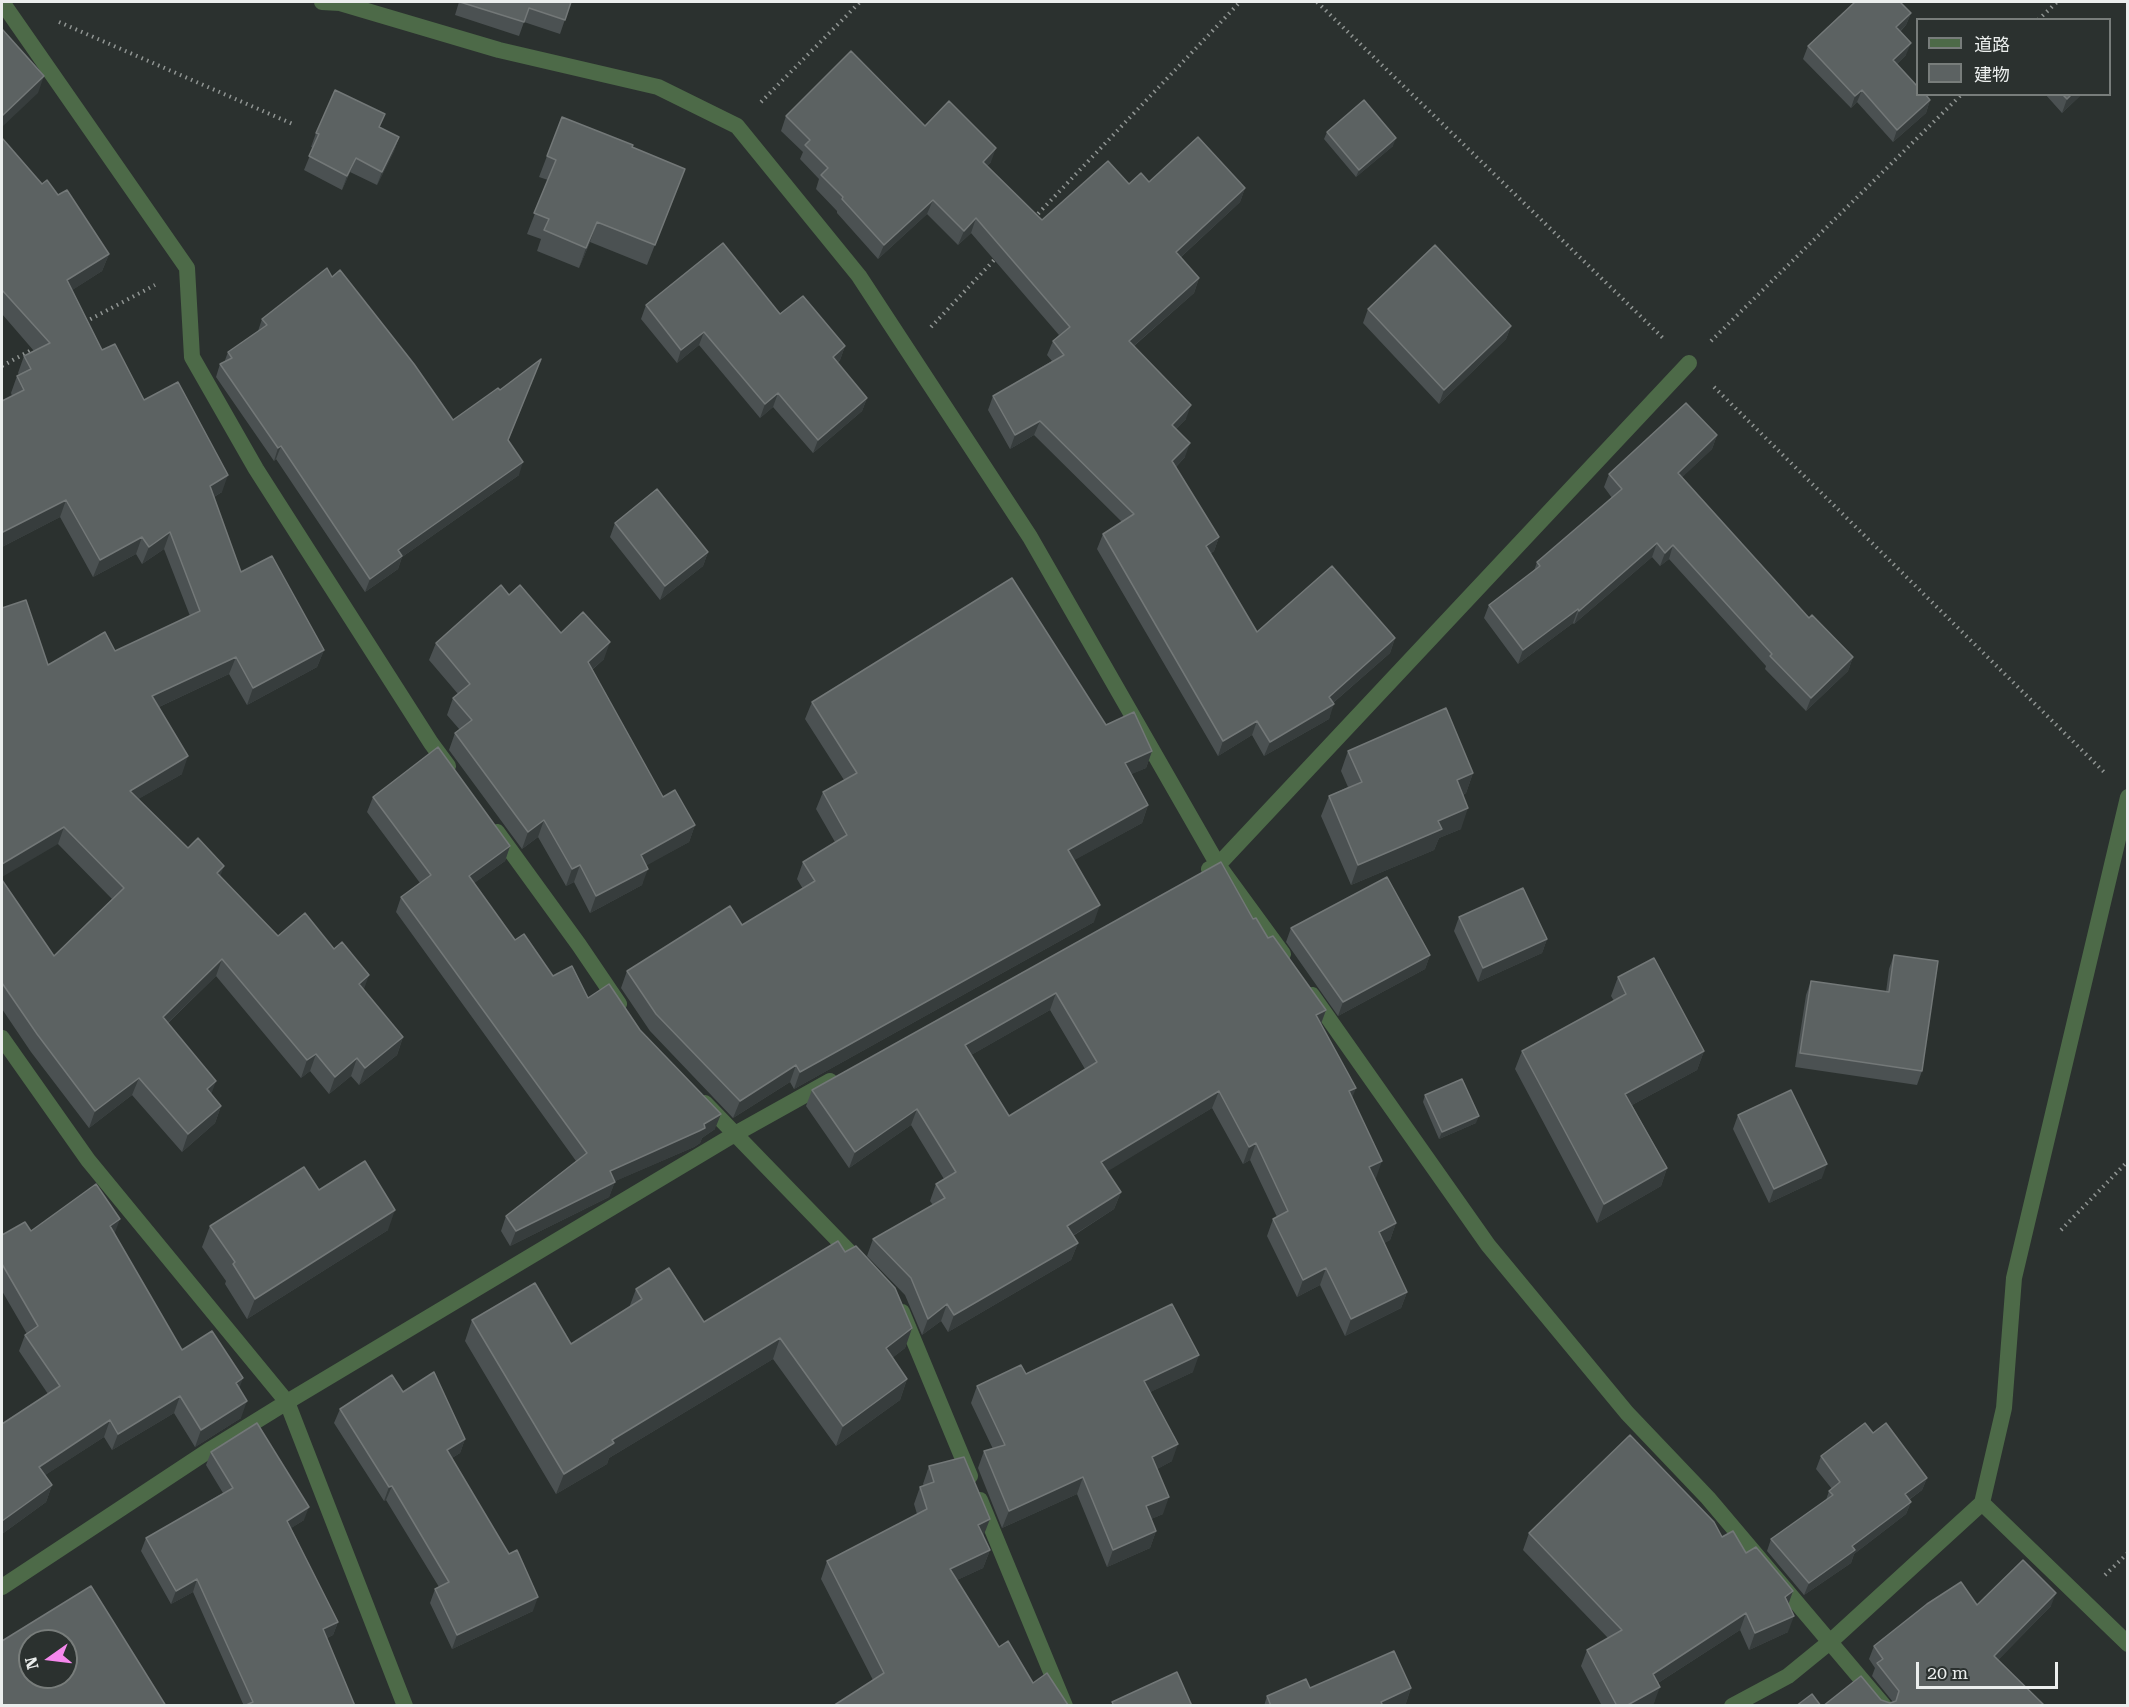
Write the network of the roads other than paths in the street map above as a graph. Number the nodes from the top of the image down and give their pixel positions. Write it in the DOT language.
graph roads {
  1 [pos="2,2"];
  2 [pos="322,2"];
  3 [pos="1689,363"];
  4 [pos="459,781"];
  5 [pos="2127,797"];
  6 [pos="488,820"];
  7 [pos="1218,865"];
  8 [pos="1197,876"];
  9 [pos="629,1019"];
  10 [pos="2,1038"];
  11 [pos="848,1071"];
  12 [pos="696,1094"];
  13 [pos="735,1134"];
  14 [pos="873,1276"];
  15 [pos="897,1302"];
  16 [pos="287,1402"];
  17 [pos="1982,1503"];
  18 [pos="2,1587"];
  19 [pos="1831,1641"];
  20 [pos="2127,1644"];
  21 [pos="405,1706"];
  22 [pos="1065,1706"];
  23 [pos="1732,1706"];
  24 [pos="1884,1706"];
  1 -- 4 [label="street"];
  2 -- 7 [label="street"];
  3 -- 7 [label="street"];
  5 -- 17 [label="street"];
  6 -- 9 [label="street"];
  7 -- 8 [label="street"];
  7 -- 19 [label="street"];
  10 -- 16 [label="street"];
  11 -- 13 [label="street"];
  12 -- 13 [label="street"];
  13 -- 14 [label="street"];
  13 -- 16 [label="street"];
  15 -- 22 [label="street"];
  16 -- 18 [label="street"];
  16 -- 21 [label="street"];
  17 -- 19 [label="street"];
  17 -- 20 [label="street"];
  19 -- 23 [label="street"];
  19 -- 24 [label="street"];
}
